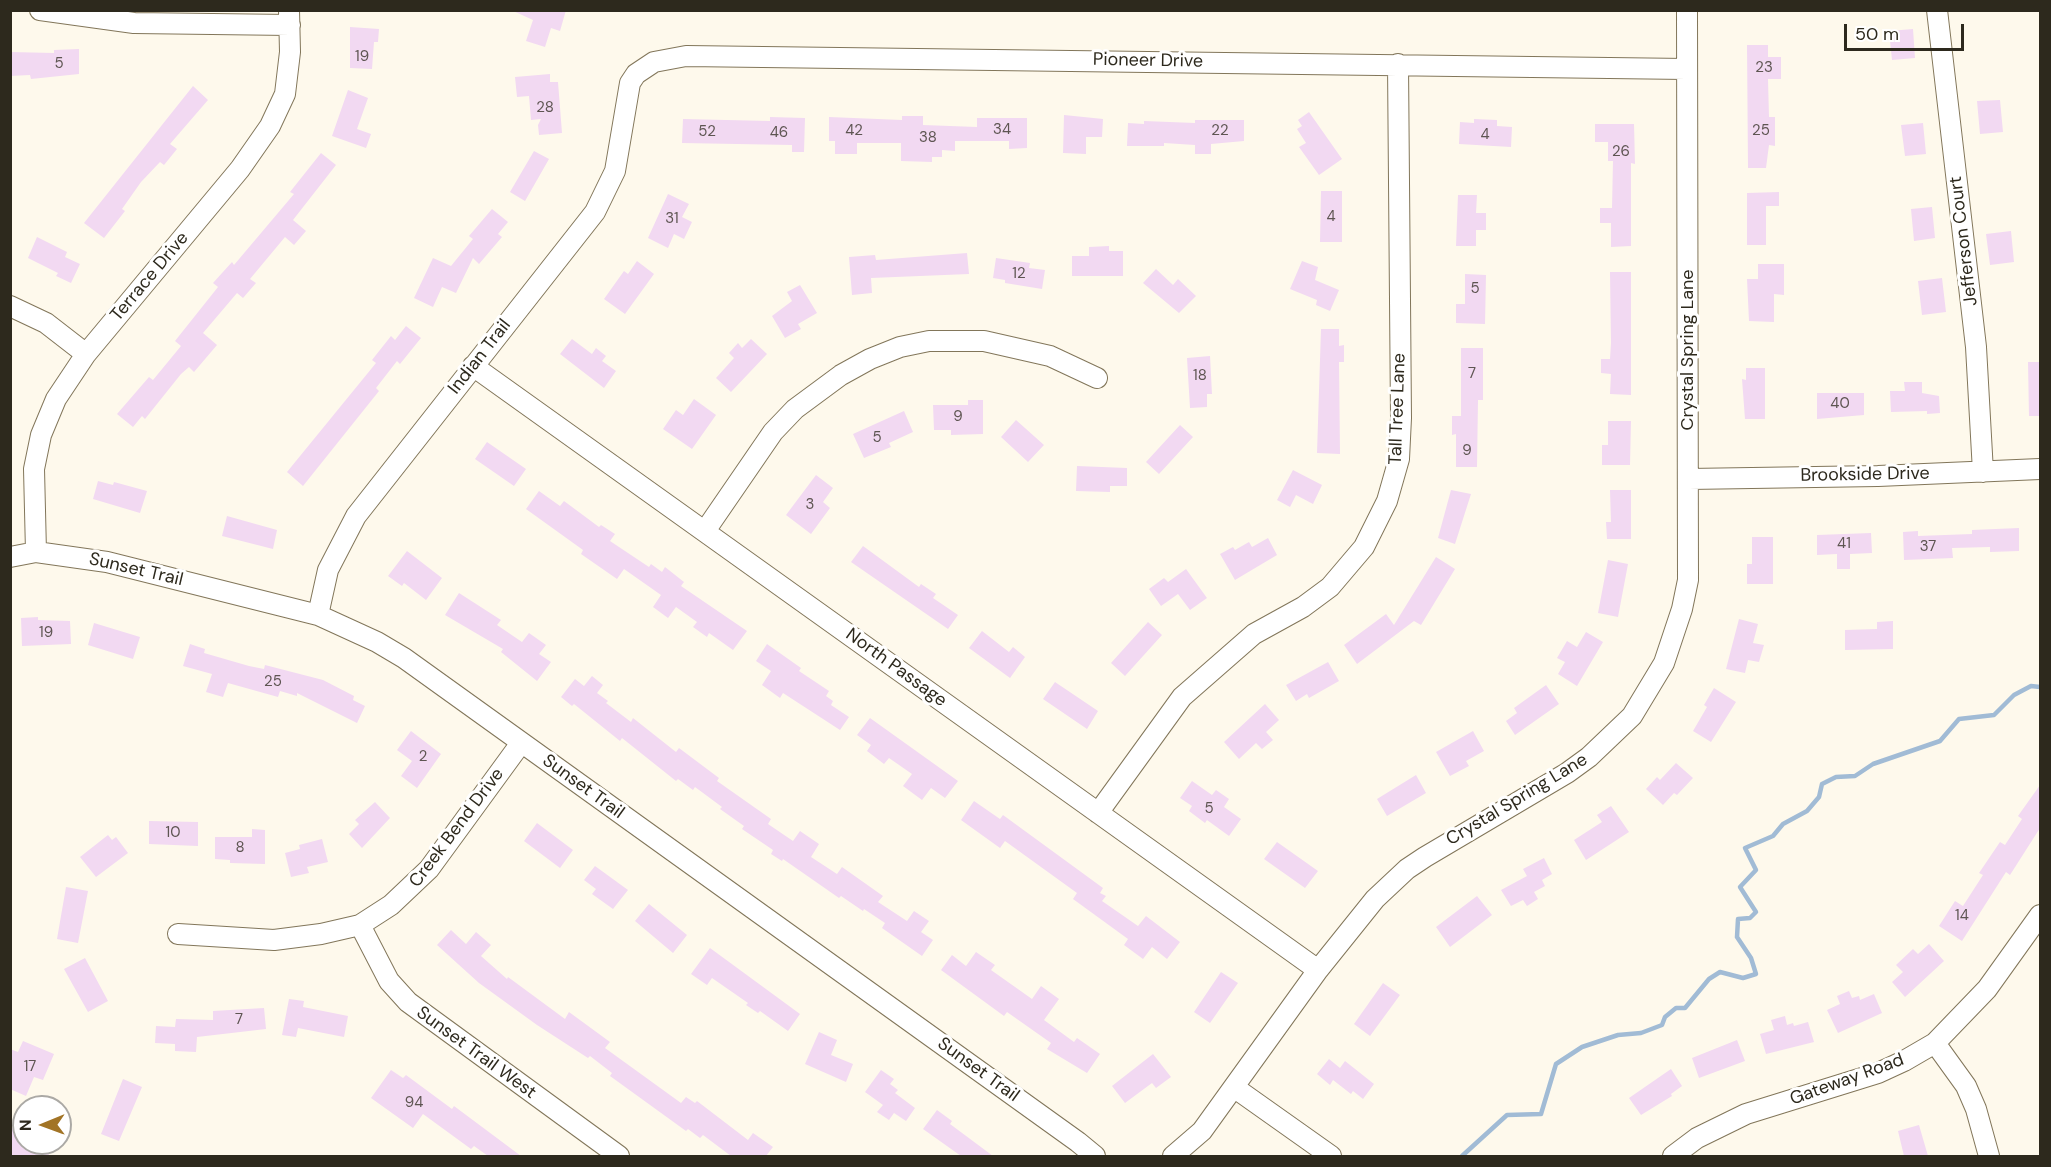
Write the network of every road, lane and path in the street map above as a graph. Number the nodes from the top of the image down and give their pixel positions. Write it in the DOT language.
graph roads {
  1 [pos="40,10"];
  2 [pos="1687,10"];
  3 [pos="1937,10"];
  4 [pos="289,18"];
  5 [pos="1398,63"];
  6 [pos="1686,69"];
  7 [pos="627,93"];
  8 [pos="10,306"];
  9 [pos="86,354"];
  10 [pos="473,366"];
  11 [pos="1097,378"];
  12 [pos="2040,469"];
  13 [pos="1983,472"];
  14 [pos="1689,479"];
  15 [pos="705,531"];
  16 [pos="36,552"];
  17 [pos="10,557"];
  18 [pos="318,615"];
  19 [pos="521,743"];
  20 [pos="1098,813"];
  21 [pos="2040,915"];
  22 [pos="360,925"];
  23 [pos="178,934"];
  24 [pos="1318,970"];
  25 [pos="1935,1043"];
  26 [pos="1235,1088"];
  27 [pos="619,1156"];
  28 [pos="1095,1156"];
  29 [pos="1173,1156"];
  30 [pos="1331,1156"];
  31 [pos="1673,1156"];
  32 [pos="1989,1156"];
  1 -- 4 [label="street"];
  2 -- 6 [label="street, Crystal Spring Lane"];
  3 -- 13 [label="street, Jefferson Court"];
  4 -- 9 [label="street, Terrace Drive"];
  5 -- 6 [label="street, Pioneer Drive"];
  5 -- 7 [label="street, Pioneer Drive"];
  5 -- 20 [label="street, Tall Tree Lane"];
  6 -- 14 [label="street, Crystal Spring Lane"];
  7 -- 10 [label="street, Indian Trail"];
  8 -- 9 [label="street"];
  9 -- 16 [label="street, Terrace Drive"];
  10 -- 15 [label="street, North Passage"];
  10 -- 18 [label="street, Indian Trail"];
  11 -- 15 [label="street"];
  12 -- 13 [label="street, Brookside Drive"];
  13 -- 14 [label="street, Brookside Drive"];
  14 -- 24 [label="street, Crystal Spring Lane"];
  15 -- 20 [label="street, North Passage"];
  16 -- 17 [label="street, Sunset Trail"];
  16 -- 18 [label="street, Sunset Trail"];
  18 -- 19 [label="street, Sunset Trail"];
  19 -- 22 [label="street, Creek Bend Drive"];
  19 -- 28 [label="street, Sunset Trail"];
  20 -- 24 [label="street, North Passage"];
  21 -- 25 [label="street, Gateway Road"];
  22 -- 23 [label="street, Creek Bend Drive"];
  22 -- 27 [label="street, Sunset Trail West"];
  24 -- 26 [label="street, Crystal Spring Lane"];
  25 -- 31 [label="street, Gateway Road"];
  25 -- 32 [label="street"];
  26 -- 29 [label="street, Crystal Spring Lane"];
  26 -- 30 [label="street"];
}
